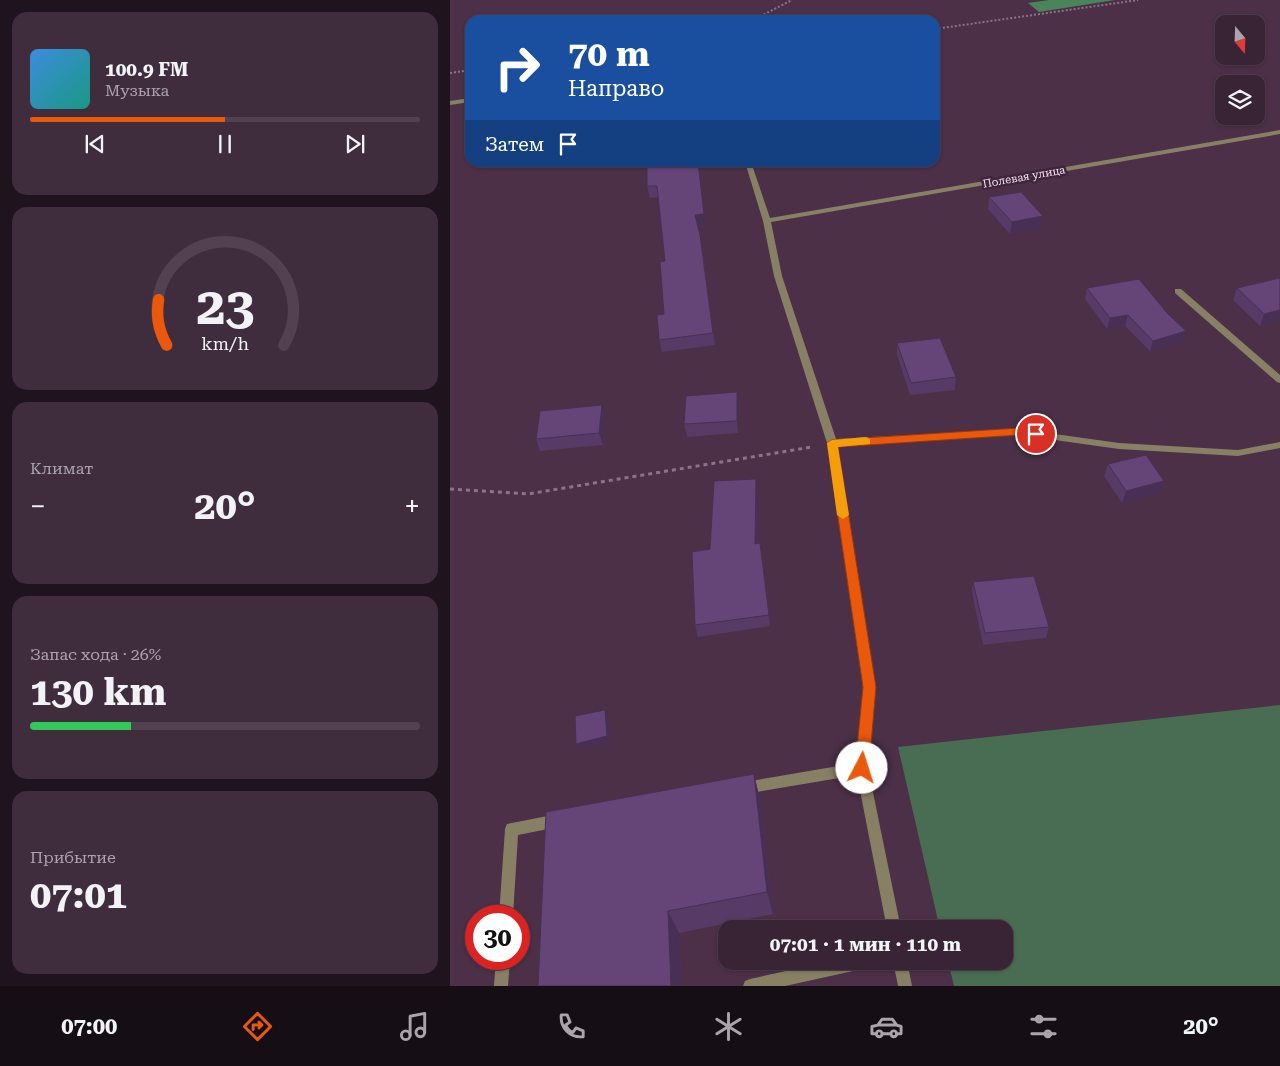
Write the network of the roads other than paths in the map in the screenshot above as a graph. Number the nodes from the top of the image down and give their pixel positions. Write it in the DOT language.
graph roads {
  1 [pos="465,101"];
  2 [pos="450,103"];
  3 [pos="1280,132"];
  4 [pos="750,167"];
  5 [pos="767,221"];
  6 [pos="1178,291"];
  7 [pos="1280,380"];
  8 [pos="832,443"];
  9 [pos="1280,444"];
  10 [pos="862,768"];
  11 [pos="736,790"];
  12 [pos="570,819"];
  13 [pos="507,905"];
  14 [pos="892,920"];
  15 [pos="503,970"];
  16 [pos="825,970"];
  17 [pos="902,970"];
  18 [pos="502,986"];
  19 [pos="750,986"];
  20 [pos="905,986"];
  1 -- 2 [label="street"];
  3 -- 5 [label="street, Полевая улица"];
  4 -- 5 [label="street"];
  5 -- 8 [label="street"];
  6 -- 7 [label="street"];
  8 -- 9 [label="street"];
  8 -- 10 [label="street"];
  10 -- 11 [label="street"];
  10 -- 14 [label="street"];
  12 -- 13 [label="street"];
  15 -- 18 [label="street"];
  16 -- 19 [label="street"];
  17 -- 20 [label="street"];
}
